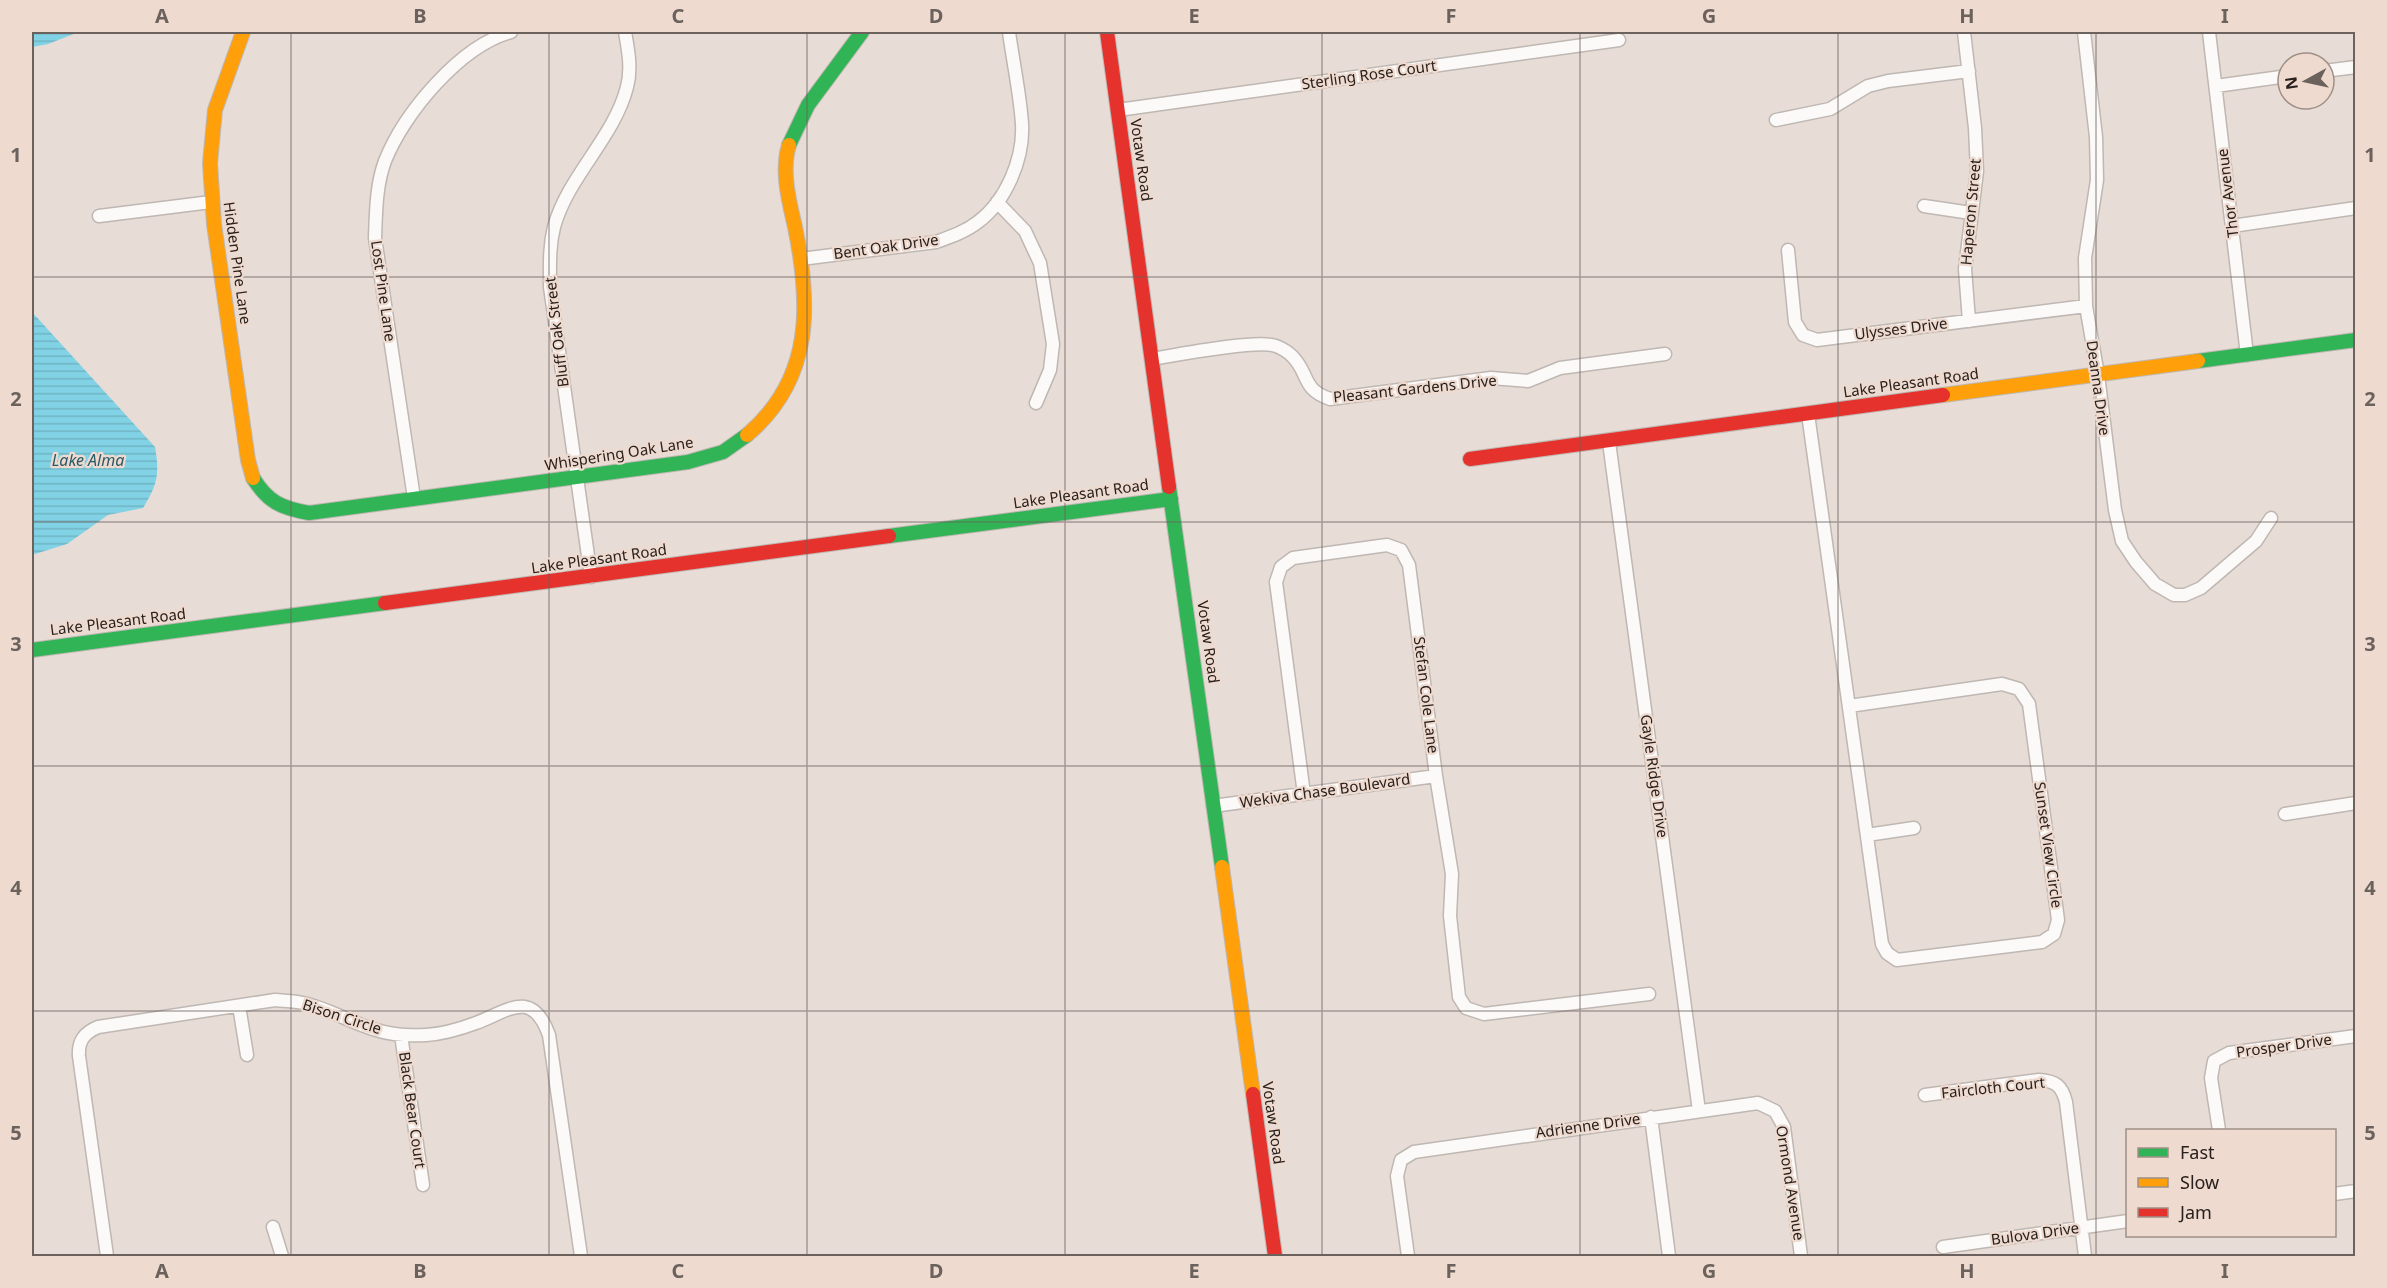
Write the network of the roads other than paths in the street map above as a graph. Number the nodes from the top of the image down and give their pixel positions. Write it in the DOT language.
graph roads {
  1 [pos="243,32"];
  2 [pos="511,32"];
  3 [pos="625,32"];
  4 [pos="862,32"];
  5 [pos="1009,32"];
  6 [pos="1107,32"];
  7 [pos="1964,32"];
  8 [pos="2084,32"];
  9 [pos="2209,32"];
  10 [pos="1619,40"];
  11 [pos="2355,67"];
  12 [pos="2336,69"];
  13 [pos="1969,71"];
  14 [pos="2276,78"];
  15 [pos="2216,86"];
  16 [pos="1118,110"];
  17 [pos="1776,120"];
  18 [pos="211,202"];
  19 [pos="997,202"];
  20 [pos="1924,206"];
  21 [pos="2355,207"];
  22 [pos="1971,213"];
  23 [pos="99,216"];
  24 [pos="2232,225"];
  25 [pos="1788,249"];
  26 [pos="801,259"];
  27 [pos="2086,306"];
  28 [pos="1969,321"];
  29 [pos="2355,340"];
  30 [pos="1665,354"];
  31 [pos="2247,355"];
  32 [pos="1152,359"];
  33 [pos="2098,375"];
  34 [pos="1036,403"];
  35 [pos="1808,414"];
  36 [pos="1609,442"];
  37 [pos="1470,459"];
  38 [pos="577,478"];
  39 [pos="268,497"];
  40 [pos="414,498"];
  41 [pos="1171,499"];
  42 [pos="2271,518"];
  43 [pos="591,577"];
  44 [pos="32,650"];
  45 [pos="1849,706"];
  46 [pos="1436,776"];
  47 [pos="1304,794"];
  48 [pos="2355,803"];
  49 [pos="1213,806"];
  50 [pos="2284,814"];
  51 [pos="1914,828"];
  52 [pos="1867,835"];
  53 [pos="1649,994"];
  54 [pos="239,1006"];
  55 [pos="401,1035"];
  56 [pos="2355,1036"];
  57 [pos="247,1056"];
  58 [pos="1925,1095"];
  59 [pos="1699,1111"];
  60 [pos="1775,1111"];
  61 [pos="1651,1117"];
  62 [pos="2219,1129"];
  63 [pos="423,1185"];
  64 [pos="2355,1191"];
  65 [pos="2336,1194"];
  66 [pos="2126,1221"];
  67 [pos="273,1227"];
  68 [pos="2081,1227"];
  69 [pos="1943,1247"];
  70 [pos="107,1257"];
  71 [pos="282,1257"];
  72 [pos="580,1257"];
  73 [pos="1275,1257"];
  74 [pos="1408,1257"];
  75 [pos="1669,1257"];
  76 [pos="1801,1257"];
  77 [pos="2085,1257"];
  1 -- 18 [label="street, Hidden Pine Lane"];
  2 -- 40 [label="street, Lost Pine Lane"];
  3 -- 38 [label="street, Bluff Oak Street"];
  4 -- 26 [label="street, Whispering Oak Lane"];
  5 -- 19 [label="street, Bent Oak Drive"];
  6 -- 16 [label="street, Votaw Road"];
  7 -- 13 [label="street, Haperon Street"];
  8 -- 27 [label="street, Deanna Drive"];
  9 -- 15 [label="street, Thor Avenue"];
  10 -- 16 [label="street, Sterling Rose Court"];
  11 -- 12 [label="street"];
  13 -- 17 [label="street"];
  13 -- 22 [label="street, Haperon Street"];
  14 -- 15 [label="street"];
  15 -- 24 [label="street, Thor Avenue"];
  16 -- 32 [label="street, Votaw Road"];
  18 -- 23 [label="street"];
  18 -- 39 [label="street, Hidden Pine Lane"];
  19 -- 26 [label="street, Bent Oak Drive"];
  19 -- 34 [label="street"];
  20 -- 22 [label="street"];
  21 -- 24 [label="street"];
  22 -- 28 [label="street, Haperon Street"];
  24 -- 31 [label="street, Thor Avenue"];
  25 -- 28 [label="street, Ulysses Drive"];
  26 -- 38 [label="street, Whispering Oak Lane"];
  27 -- 28 [label="street, Ulysses Drive"];
  27 -- 33 [label="street, Deanna Drive"];
  29 -- 31 [label="street, Lake Pleasant Road"];
  30 -- 32 [label="street, Pleasant Gardens Drive"];
  31 -- 33 [label="street, Lake Pleasant Road"];
  32 -- 41 [label="street, Votaw Road"];
  33 -- 35 [label="street, Lake Pleasant Road"];
  33 -- 42 [label="street, Deanna Drive"];
  35 -- 36 [label="street, Lake Pleasant Road"];
  35 -- 45 [label="street, Sunset View Circle"];
  36 -- 37 [label="street, Lake Pleasant Road"];
  36 -- 59 [label="street, Gayle Ridge Drive"];
  38 -- 40 [label="street, Whispering Oak Lane"];
  38 -- 43 [label="street, Bluff Oak Street"];
  39 -- 40 [label="street, Whispering Oak Lane"];
  41 -- 43 [label="street, Lake Pleasant Road"];
  41 -- 49 [label="street, Votaw Road"];
  43 -- 44 [label="street, Lake Pleasant Road"];
  45 -- 52 [label="street, Sunset View Circle"];
  45 -- 52 [label="street, Sunset View Circle"];
  46 -- 47 [label="street, Wekiva Chase Boulevard"];
  46 -- 47 [label="street, Stefan Cole Lane"];
  46 -- 53 [label="street, Stefan Cole Lane"];
  47 -- 49 [label="street, Wekiva Chase Boulevard"];
  48 -- 50 [label="street"];
  49 -- 73 [label="street, Votaw Road"];
  51 -- 52 [label="street"];
  54 -- 55 [label="street, Bison Circle"];
  54 -- 57 [label="street"];
  54 -- 70 [label="street, Bison Circle"];
  55 -- 63 [label="street, Black Bear Court"];
  55 -- 72 [label="street, Bison Circle"];
  56 -- 62 [label="street, Prosper Drive"];
  58 -- 68 [label="street, Faircloth Court"];
  59 -- 60 [label="street, Adrienne Drive"];
  59 -- 61 [label="street, Adrienne Drive"];
  60 -- 76 [label="street, Ormond Avenue"];
  61 -- 74 [label="street, Adrienne Drive"];
  61 -- 75 [label="street"];
  64 -- 65 [label="street"];
  66 -- 68 [label="street, Bulova Drive"];
  67 -- 71 [label="street"];
  68 -- 69 [label="street, Bulova Drive"];
  68 -- 77 [label="street"];
}
